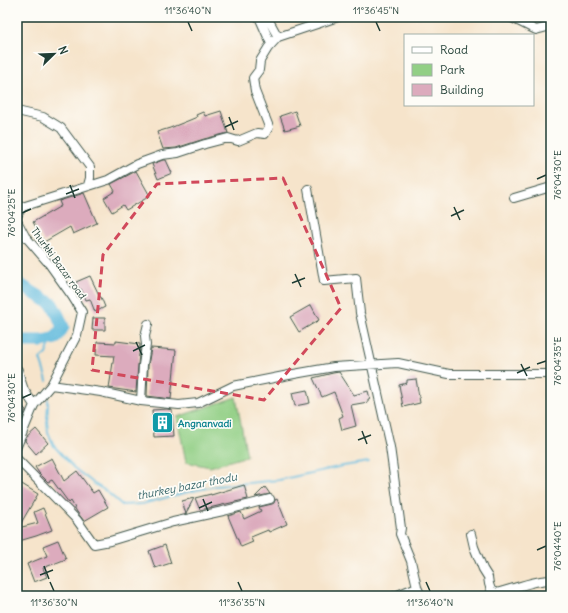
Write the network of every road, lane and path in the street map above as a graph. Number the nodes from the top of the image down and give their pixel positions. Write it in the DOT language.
graph roads {
  1 [pos="259,17"];
  2 [pos="267,17"];
  3 [pos="338,17"];
  4 [pos="510,17"];
  5 [pos="551,26"];
  6 [pos="278,37"];
  7 [pos="271,44"];
  8 [pos="17,111"];
  9 [pos="88,185"];
  10 [pos="551,187"];
  11 [pos="308,189"];
  12 [pos="514,198"];
  13 [pos="17,216"];
  14 [pos="17,221"];
  15 [pos="148,324"];
  16 [pos="372,364"];
  17 [pos="17,369"];
  18 [pos="551,374"];
  19 [pos="51,385"];
  20 [pos="141,401"];
  21 [pos="34,405"];
  22 [pos="17,446"];
  23 [pos="17,459"];
  24 [pos="270,499"];
  25 [pos="472,534"];
  26 [pos="551,580"];
  27 [pos="417,587"];
  28 [pos="395,596"];
  29 [pos="421,596"];
  1 -- 7 [label="street"];
  2 -- 6 [label="street"];
  3 -- 6 [label="street"];
  4 -- 5 [label="street"];
  6 -- 7 [label="street"];
  7 -- 9 [label="street"];
  8 -- 9 [label="street"];
  9 -- 13 [label="street"];
  10 -- 12 [label="street"];
  11 -- 16 [label="street"];
  14 -- 19 [label="street, Thurkki Bazar road"];
  15 -- 20 [label="street"];
  16 -- 18 [label="street"];
  16 -- 20 [label="street"];
  16 -- 27 [label="street"];
  17 -- 21 [label="street"];
  19 -- 20 [label="street"];
  19 -- 21 [label="street, Thurkki Bazar road"];
  21 -- 22 [label="street, Thurkki Bazar road"];
  23 -- 24 [label="street"];
  25 -- 26 [label="street"];
  27 -- 28 [label="street"];
  27 -- 29 [label="street"];
}
